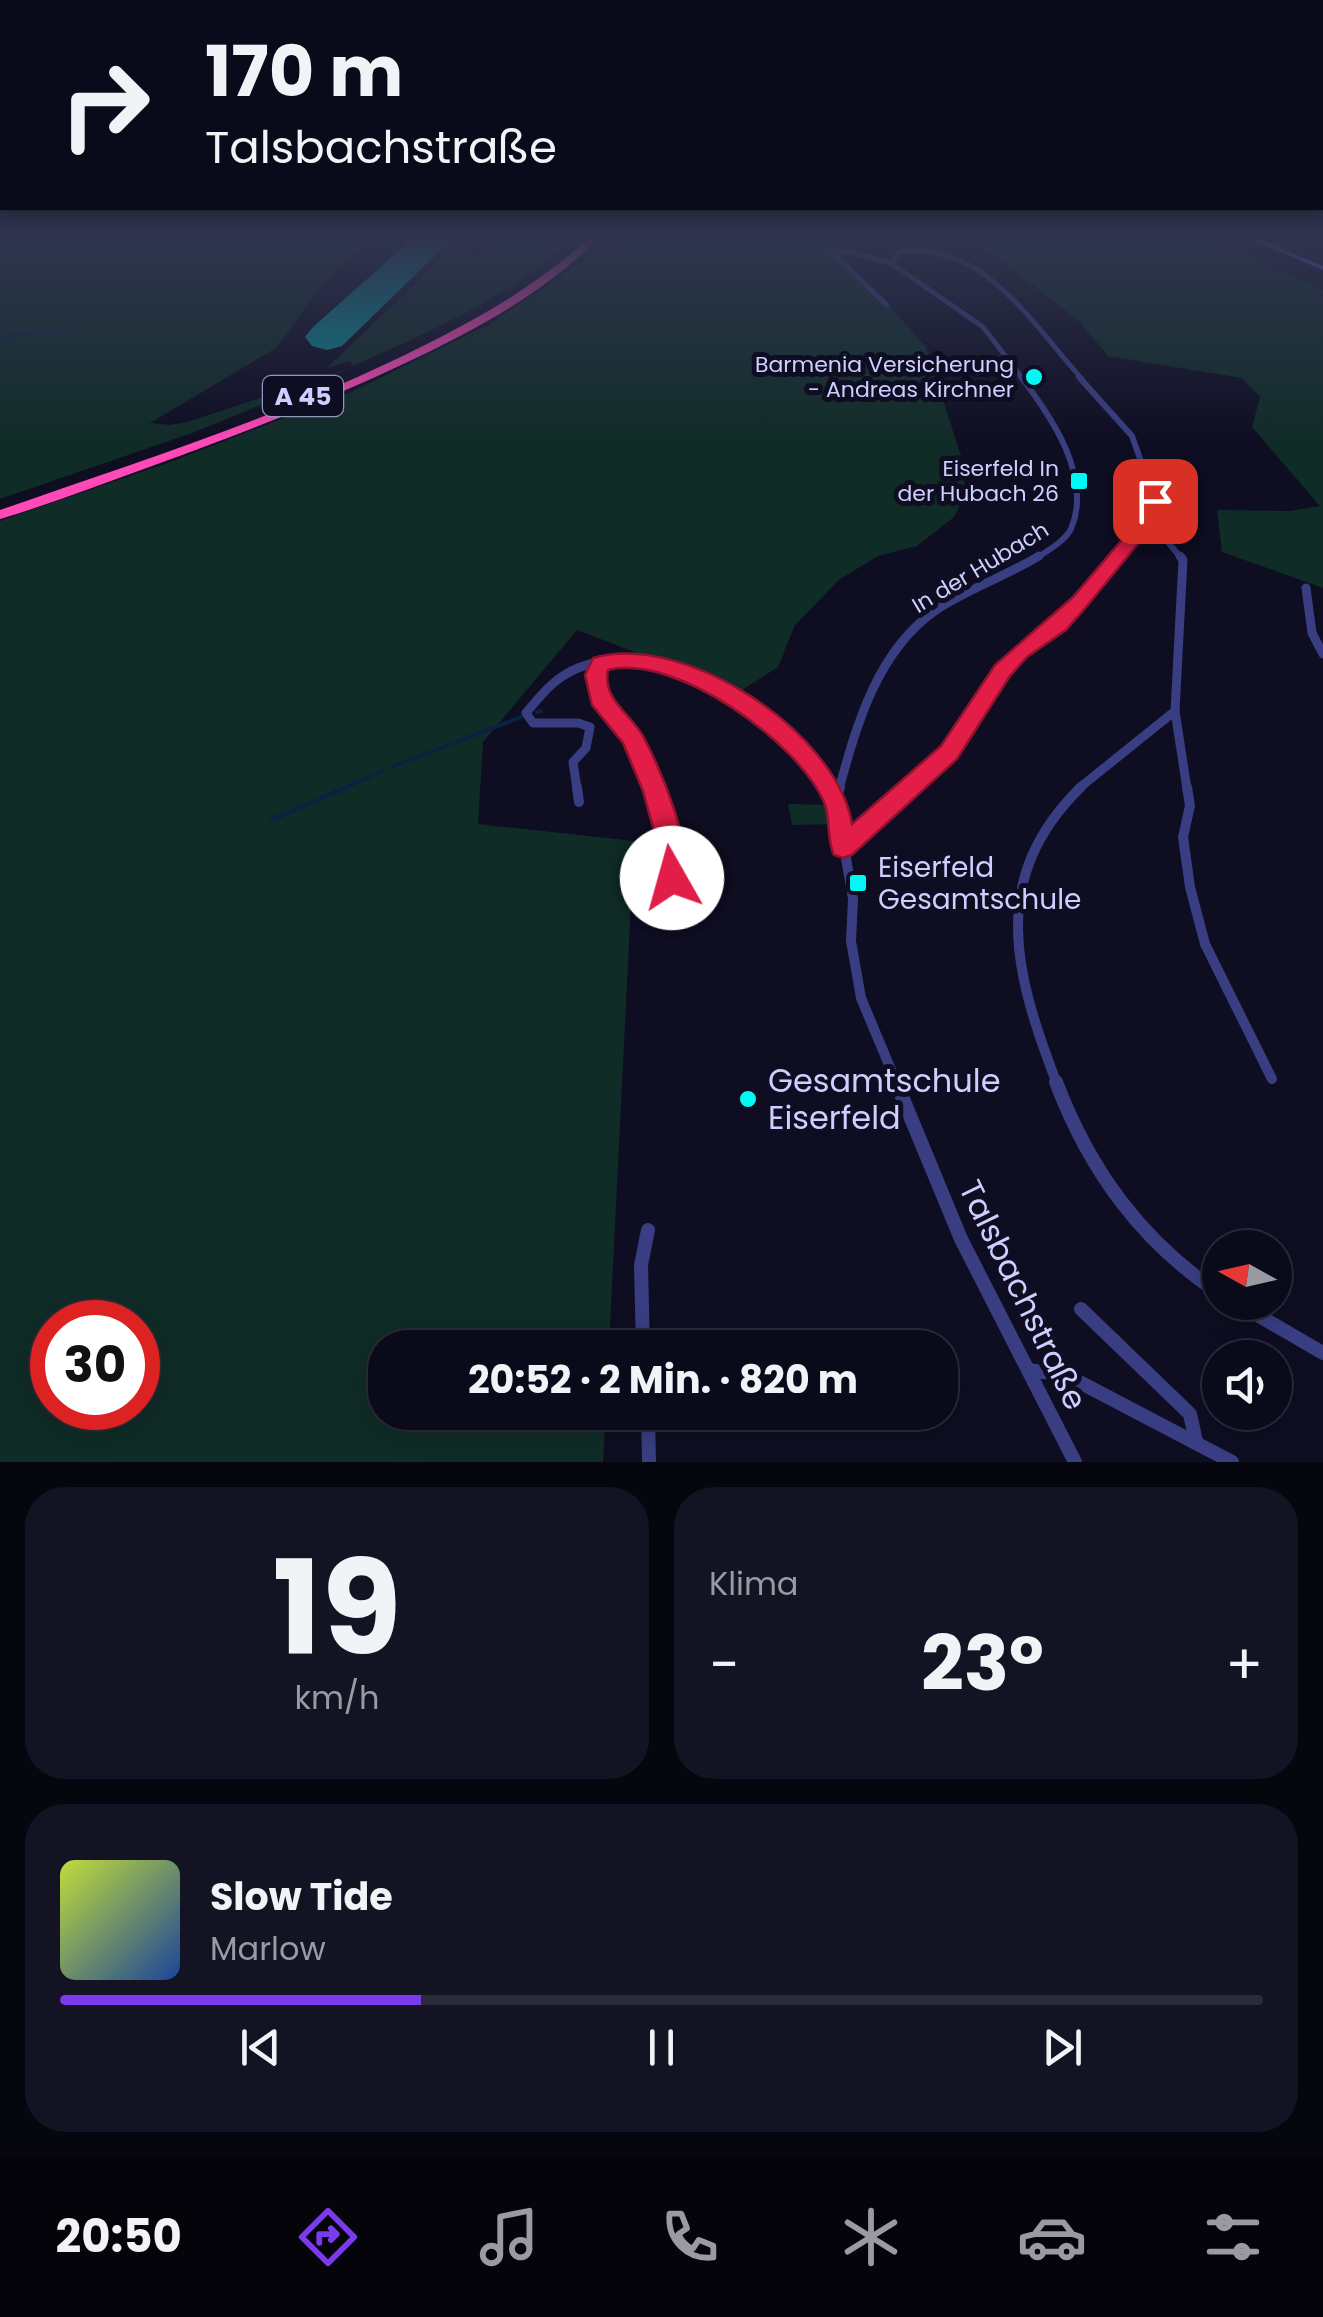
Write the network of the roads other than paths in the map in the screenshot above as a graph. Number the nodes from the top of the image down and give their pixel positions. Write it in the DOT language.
graph roads {
  1 [pos="487,306"];
  2 [pos="502,306"];
  3 [pos="954,306"];
  4 [pos="1016,306"];
  5 [pos="0,505"];
  6 [pos="0,515"];
  7 [pos="1140,530"];
  8 [pos="1306,588"];
  9 [pos="1323,654"];
  10 [pos="600,664"];
  11 [pos="1175,711"];
  12 [pos="836,800"];
  13 [pos="578,802"];
  14 [pos="843,847"];
  15 [pos="672,878"];
  16 [pos="1272,1079"];
  17 [pos="648,1230"];
  18 [pos="1202,1282"];
  19 [pos="1081,1309"];
  20 [pos="1265,1320"];
  21 [pos="642,1330"];
  22 [pos="1323,1354"];
  23 [pos="1028,1370"];
  24 [pos="649,1430"];
  25 [pos="1196,1441"];
  26 [pos="650,1462"];
  27 [pos="1075,1462"];
  28 [pos="1232,1462"];
  1 -- 5 [label="highway, A 45"];
  2 -- 6 [label="highway, A 45"];
  3 -- 12 [label="street, In der Hubach"];
  4 -- 7 [label="street"];
  7 -- 11 [label="street"];
  7 -- 14 [label="street"];
  8 -- 9 [label="street"];
  10 -- 12 [label="street, Talsbachstraße"];
  10 -- 13 [label="street, Talsbachstraße"];
  10 -- 15 [label="street"];
  11 -- 16 [label="street"];
  11 -- 18 [label="street"];
  12 -- 14 [label="street, Talsbachstraße"];
  14 -- 23 [label="street, Talsbachstraße"];
  17 -- 21 [label="street"];
  19 -- 25 [label="street"];
  20 -- 22 [label="street"];
  23 -- 25 [label="street"];
  23 -- 27 [label="street, Talsbachstraße"];
  24 -- 26 [label="street"];
  25 -- 28 [label="street"];
}
